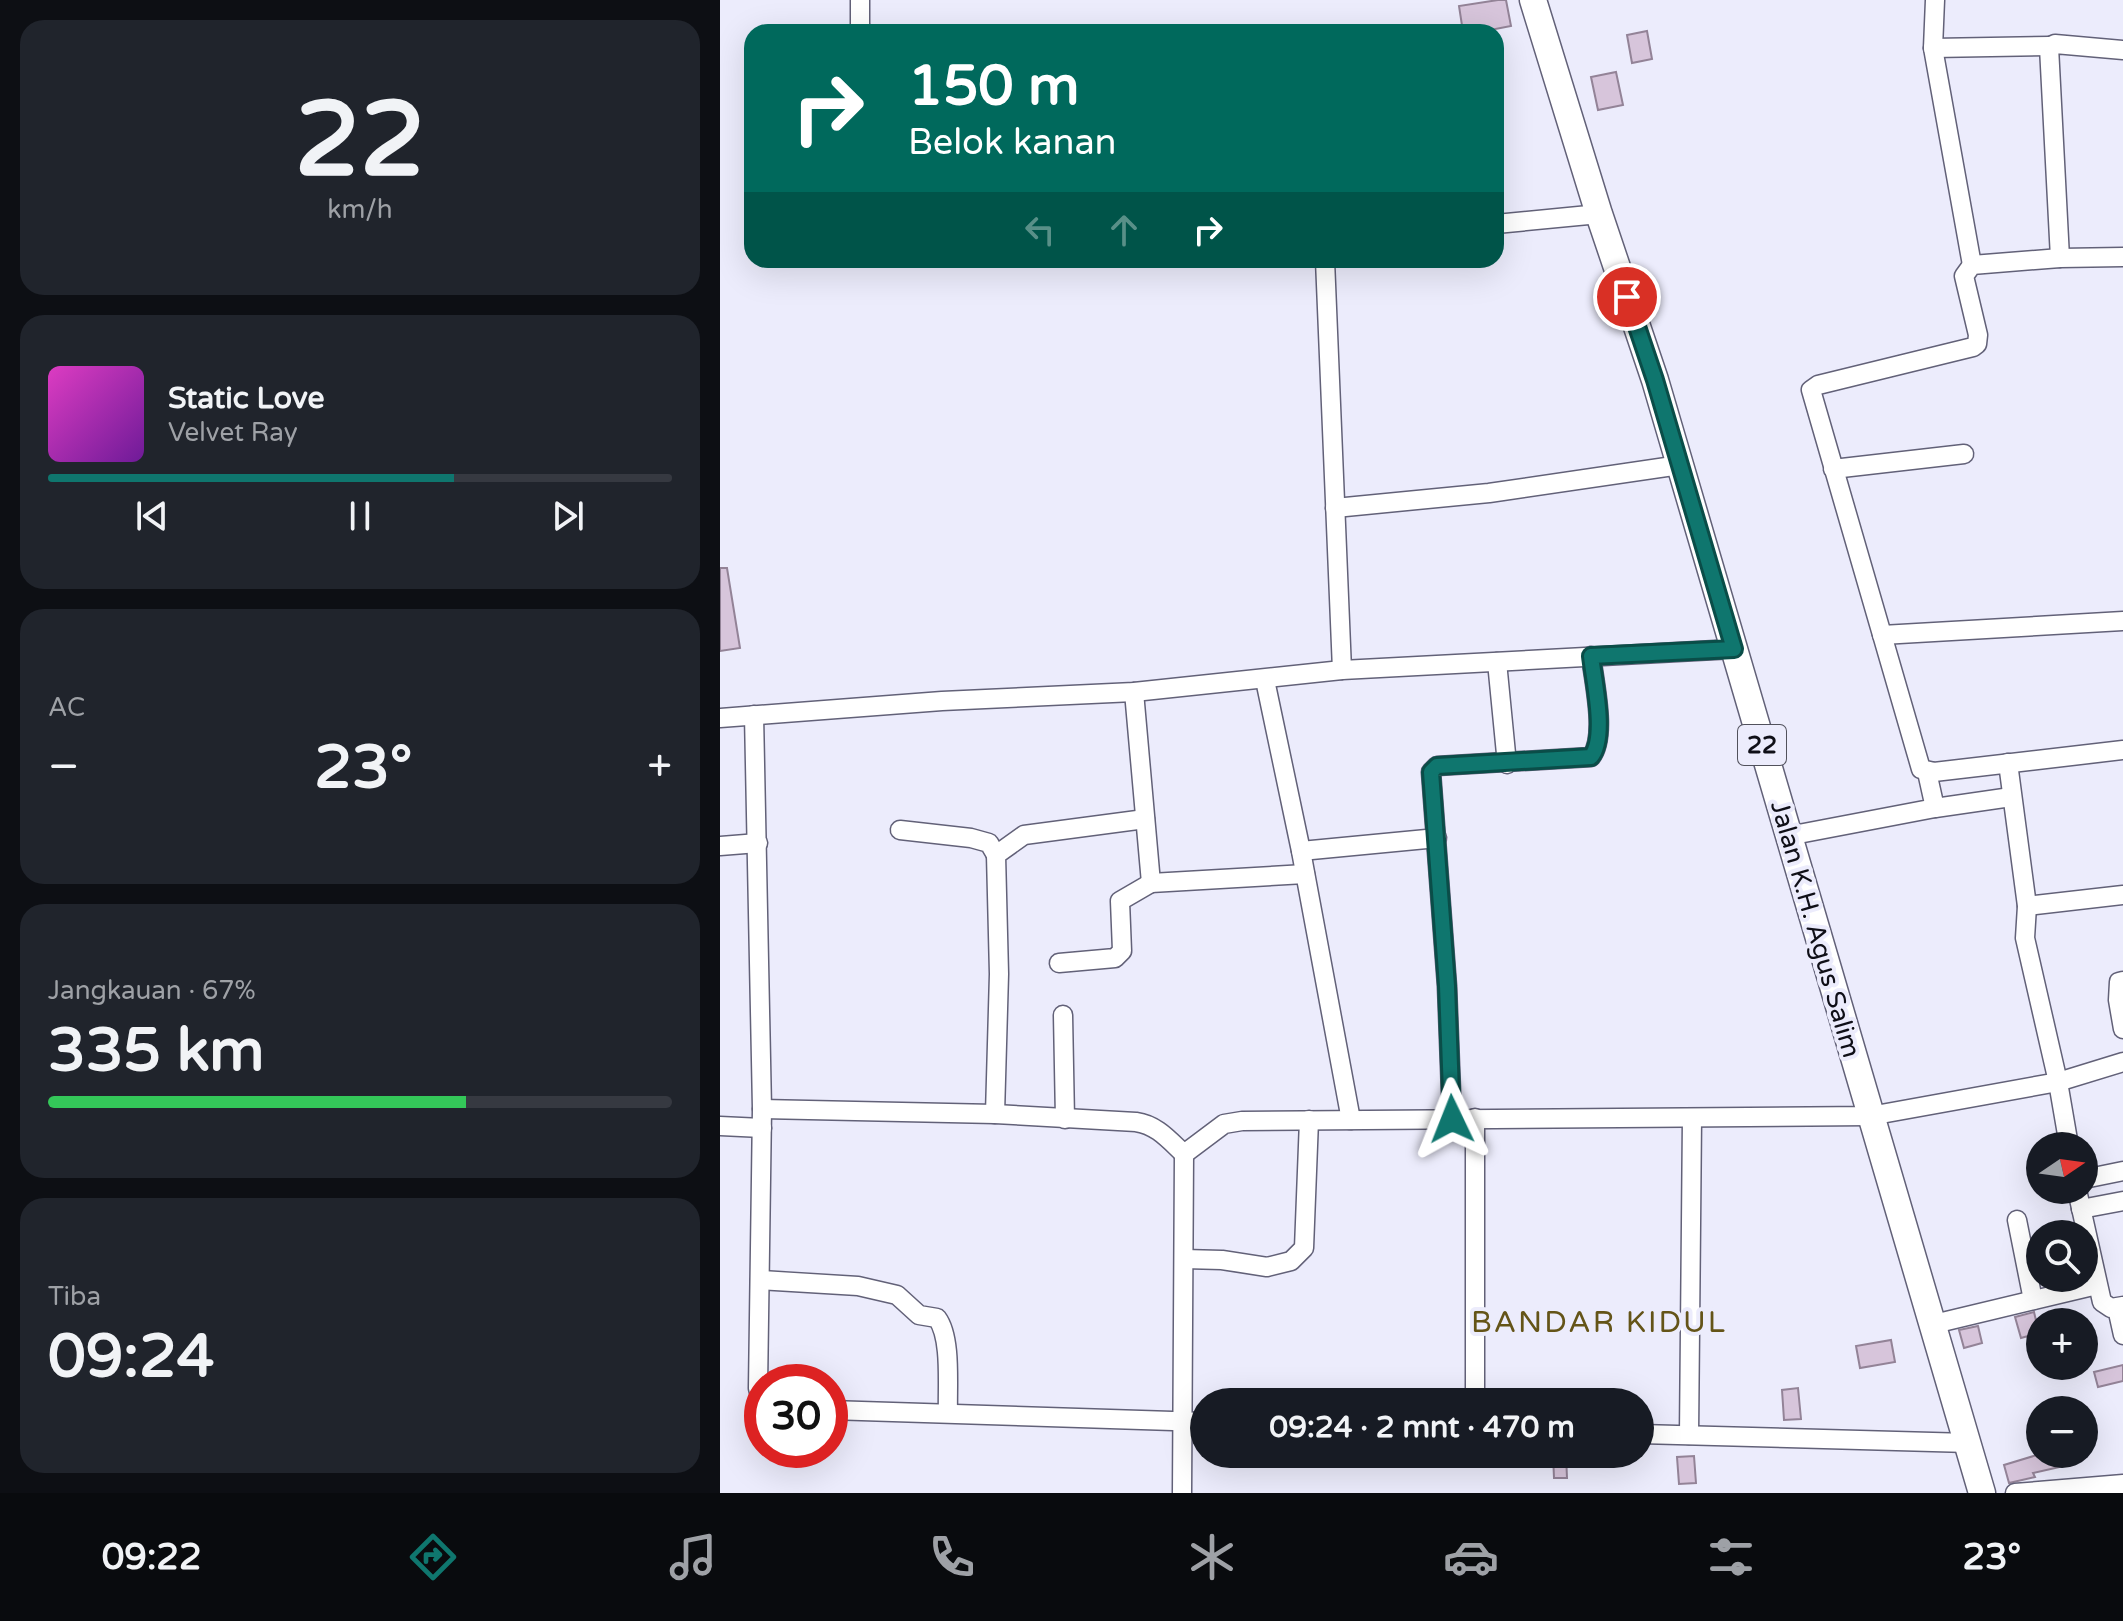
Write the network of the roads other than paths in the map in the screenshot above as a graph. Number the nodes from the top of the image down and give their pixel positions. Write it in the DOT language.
graph roads {
  1 [pos="860,0"];
  2 [pos="1533,0"];
  3 [pos="1935,0"];
  4 [pos="860,24"];
  5 [pos="2050,46"];
  6 [pos="1933,48"];
  7 [pos="2123,50"];
  8 [pos="1599,214"];
  9 [pos="1504,223"];
  10 [pos="2123,257"];
  11 [pos="2060,258"];
  12 [pos="1972,265"];
  13 [pos="1325,268"];
  14 [pos="1964,454"];
  15 [pos="1680,465"];
  16 [pos="1833,469"];
  17 [pos="1335,508"];
  18 [pos="2123,621"];
  19 [pos="1882,635"];
  20 [pos="1734,649"];
  21 [pos="1591,656"];
  22 [pos="1497,662"];
  23 [pos="1342,670"];
  24 [pos="1265,680"];
  25 [pos="1134,692"];
  26 [pos="754,715"];
  27 [pos="720,718"];
  28 [pos="2123,750"];
  29 [pos="2008,763"];
  30 [pos="1507,764"];
  31 [pos="1927,772"];
  32 [pos="2011,797"];
  33 [pos="1935,808"];
  34 [pos="1145,819"];
  35 [pos="900,830"];
  36 [pos="1788,836"];
  37 [pos="1437,838"];
  38 [pos="758,843"];
  39 [pos="720,846"];
  40 [pos="1301,851"];
  41 [pos="996,855"];
  42 [pos="1305,874"];
  43 [pos="1151,883"];
  44 [pos="2123,895"];
  45 [pos="2027,906"];
  46 [pos="1059,963"];
  47 [pos="2123,981"];
  48 [pos="1063,1015"];
  49 [pos="2123,1029"];
  50 [pos="2123,1062"];
  51 [pos="2058,1082"];
  52 [pos="762,1109"];
  53 [pos="995,1114"];
  54 [pos="1870,1116"];
  55 [pos="1475,1118"];
  56 [pos="1692,1118"];
  57 [pos="1065,1119"];
  58 [pos="1452,1119"];
  59 [pos="1309,1120"];
  60 [pos="1351,1120"];
  61 [pos="720,1126"];
  62 [pos="762,1128"];
  63 [pos="2067,1132"];
  64 [pos="1184,1154"];
  65 [pos="2123,1171"];
  66 [pos="2098,1176"];
  67 [pos="2098,1200"];
  68 [pos="2123,1201"];
  69 [pos="2017,1220"];
  70 [pos="1184,1259"];
  71 [pos="760,1280"];
  72 [pos="2098,1287"];
  73 [pos="2067,1292"];
  74 [pos="2033,1300"];
  75 [pos="2120,1307"];
  76 [pos="1934,1324"];
  77 [pos="2123,1335"];
  78 [pos="758,1364"];
  79 [pos="1475,1388"];
  80 [pos="848,1410"];
  81 [pos="948,1413"];
  82 [pos="1184,1422"];
  83 [pos="1190,1422"];
  84 [pos="1654,1434"];
  85 [pos="1689,1435"];
  86 [pos="1969,1443"];
  87 [pos="2123,1484"];
  88 [pos="1182,1493"];
  89 [pos="1982,1493"];
  90 [pos="2015,1493"];
  1 -- 4 [label="street"];
  2 -- 8 [label="highway, Jalan K.H. Agus Salim / 22"];
  3 -- 6 [label="street"];
  5 -- 6 [label="street"];
  5 -- 7 [label="street"];
  5 -- 11 [label="street"];
  6 -- 12 [label="street"];
  8 -- 9 [label="street"];
  8 -- 15 [label="highway, Jalan K.H. Agus Salim / 22"];
  10 -- 11 [label="street"];
  11 -- 12 [label="street"];
  12 -- 16 [label="street"];
  13 -- 17 [label="street"];
  14 -- 16 [label="street"];
  15 -- 17 [label="street"];
  15 -- 20 [label="highway, Jalan K.H. Agus Salim / 22"];
  16 -- 19 [label="street"];
  17 -- 23 [label="street"];
  18 -- 19 [label="street"];
  19 -- 31 [label="street"];
  20 -- 21 [label="street"];
  20 -- 36 [label="highway, Jalan K.H. Agus Salim / 22"];
  21 -- 22 [label="street"];
  21 -- 30 [label="street"];
  22 -- 23 [label="street"];
  22 -- 30 [label="street"];
  23 -- 24 [label="street"];
  24 -- 25 [label="street"];
  24 -- 40 [label="street"];
  25 -- 26 [label="street"];
  25 -- 34 [label="street"];
  26 -- 27 [label="street"];
  26 -- 38 [label="street"];
  28 -- 29 [label="street"];
  29 -- 31 [label="street"];
  29 -- 32 [label="street"];
  30 -- 37 [label="street"];
  31 -- 33 [label="street"];
  32 -- 33 [label="street"];
  32 -- 45 [label="street"];
  33 -- 36 [label="street"];
  34 -- 41 [label="street"];
  34 -- 43 [label="street"];
  35 -- 41 [label="street"];
  36 -- 54 [label="highway, Jalan K.H. Agus Salim / 22"];
  37 -- 40 [label="street"];
  37 -- 58 [label="street"];
  38 -- 39 [label="street"];
  38 -- 52 [label="street"];
  40 -- 42 [label="street"];
  41 -- 53 [label="street"];
  42 -- 43 [label="street"];
  42 -- 60 [label="street"];
  43 -- 46 [label="street"];
  44 -- 45 [label="street"];
  45 -- 51 [label="street"];
  47 -- 49 [label="street"];
  48 -- 57 [label="street"];
  50 -- 51 [label="street"];
  51 -- 54 [label="street"];
  51 -- 63 [label="street"];
  52 -- 53 [label="street"];
  52 -- 62 [label="street"];
  53 -- 57 [label="street"];
  54 -- 56 [label="street"];
  54 -- 76 [label="highway, Jalan K.H. Agus Salim / 22"];
  55 -- 56 [label="street"];
  55 -- 58 [label="street"];
  55 -- 79 [label="street"];
  56 -- 85 [label="street"];
  57 -- 64 [label="street"];
  58 -- 60 [label="street"];
  59 -- 60 [label="street"];
  59 -- 64 [label="street"];
  59 -- 70 [label="street"];
  61 -- 62 [label="street"];
  62 -- 71 [label="street"];
  64 -- 70 [label="street"];
  65 -- 66 [label="street"];
  67 -- 68 [label="street"];
  69 -- 74 [label="street"];
  70 -- 82 [label="street"];
  71 -- 78 [label="street"];
  71 -- 81 [label="street"];
  72 -- 75 [label="street"];
  73 -- 74 [label="street"];
  74 -- 76 [label="street"];
  75 -- 77 [label="street"];
  76 -- 86 [label="highway, Jalan K.H. Agus Salim / 22"];
  80 -- 81 [label="street"];
  81 -- 82 [label="street"];
  82 -- 83 [label="street"];
  82 -- 88 [label="street"];
  84 -- 85 [label="street"];
  85 -- 86 [label="street"];
  86 -- 89 [label="highway, Jalan K.H. Agus Salim / 22"];
  87 -- 90 [label="street"];
}
